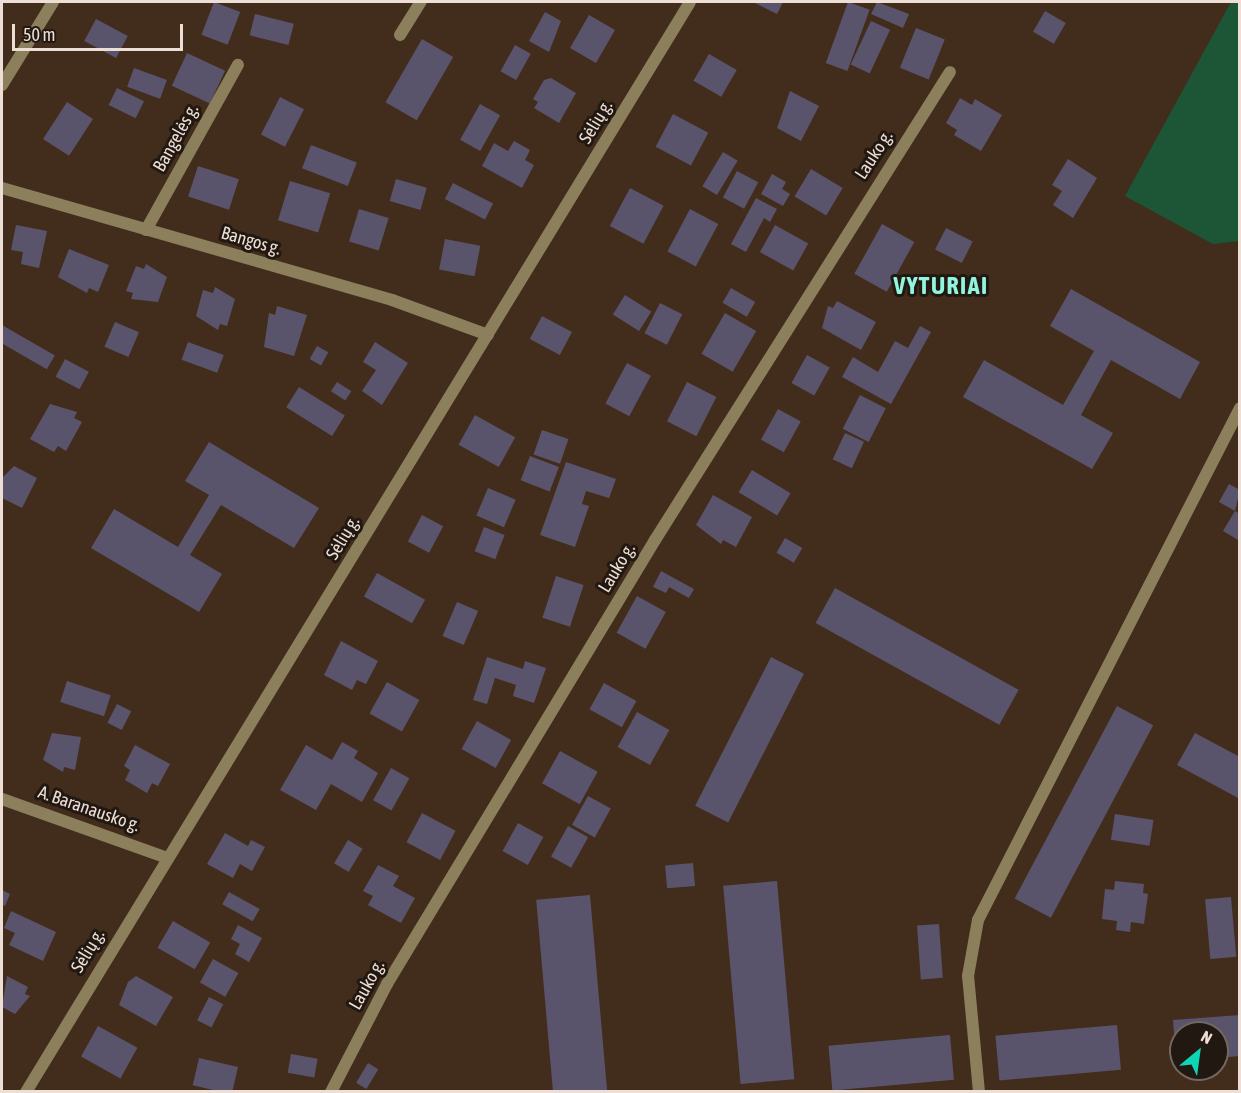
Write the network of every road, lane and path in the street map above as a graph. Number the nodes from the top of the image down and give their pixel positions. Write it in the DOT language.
graph roads {
  1 [pos="53,2"];
  2 [pos="421,2"];
  3 [pos="690,2"];
  4 [pos="400,35"];
  5 [pos="238,64"];
  6 [pos="950,72"];
  7 [pos="2,85"];
  8 [pos="2,188"];
  9 [pos="146,230"];
  10 [pos="488,335"];
  11 [pos="1239,408"];
  12 [pos="2,799"];
  13 [pos="165,857"];
  14 [pos="26,1092"];
  15 [pos="331,1092"];
  16 [pos="979,1092"];
  1 -- 7 [label="street"];
  2 -- 4 [label="street"];
  3 -- 10 [label="street, Sėlių g."];
  5 -- 9 [label="street, Bangelės g."];
  6 -- 15 [label="street, Lauko g."];
  8 -- 9 [label="street, Bangos g."];
  9 -- 10 [label="street, Bangos g."];
  10 -- 13 [label="street, Sėlių g."];
  11 -- 16 [label="street"];
  12 -- 13 [label="street, A. Baranausko g."];
  13 -- 14 [label="street, Sėlių g."];
}
